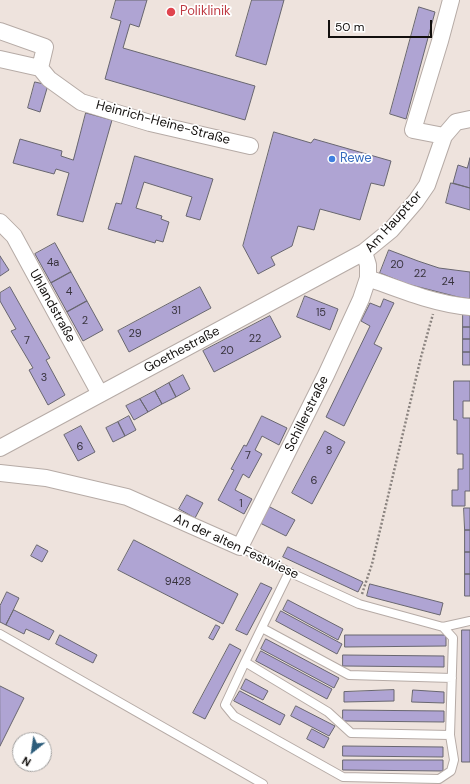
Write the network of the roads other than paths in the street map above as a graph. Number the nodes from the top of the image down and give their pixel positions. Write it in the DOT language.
graph roads {
  1 [pos="451,0"];
  2 [pos="0,31"];
  3 [pos="0,59"];
  4 [pos="40,68"];
  5 [pos="470,119"];
  6 [pos="444,136"];
  7 [pos="250,146"];
  8 [pos="0,222"];
  9 [pos="364,252"];
  10 [pos="368,278"];
  11 [pos="470,307"];
  12 [pos="100,394"];
  13 [pos="0,448"];
  14 [pos="0,473"];
  15 [pos="240,548"];
  16 [pos="289,572"];
  17 [pos="470,621"];
  18 [pos="443,627"];
  19 [pos="262,628"];
  20 [pos="0,634"];
  21 [pos="246,662"];
  22 [pos="452,678"];
  23 [pos="450,735"];
  24 [pos="263,784"];
  1 -- 6 [label="street"];
  2 -- 4 [label="street"];
  3 -- 4 [label="street"];
  4 -- 7 [label="street, Heinrich-Heine-Straße"];
  5 -- 6 [label="street, Am Haupttor"];
  6 -- 9 [label="street, Am Haupttor"];
  8 -- 12 [label="street, Uhlandstraße"];
  9 -- 10 [label="street, Am Haupttor"];
  9 -- 12 [label="street, Goethestraße"];
  10 -- 11 [label="street"];
  10 -- 15 [label="street, Schillerstraße"];
  12 -- 13 [label="street, Goethestraße"];
  14 -- 15 [label="street, An der alten Festwiese"];
  15 -- 16 [label="lane, An der alten Festwiese"];
  16 -- 18 [label="lane, An der alten Festwiese"];
  16 -- 19 [label="lane"];
  17 -- 18 [label="lane, An der alten Festwiese"];
  18 -- 22 [label="lane"];
  19 -- 21 [label="lane"];
  19 -- 22 [label="lane"];
  20 -- 24 [label="lane"];
  21 -- 23 [label="lane"];
  21 -- 23 [label="lane"];
  22 -- 23 [label="lane"];
}
